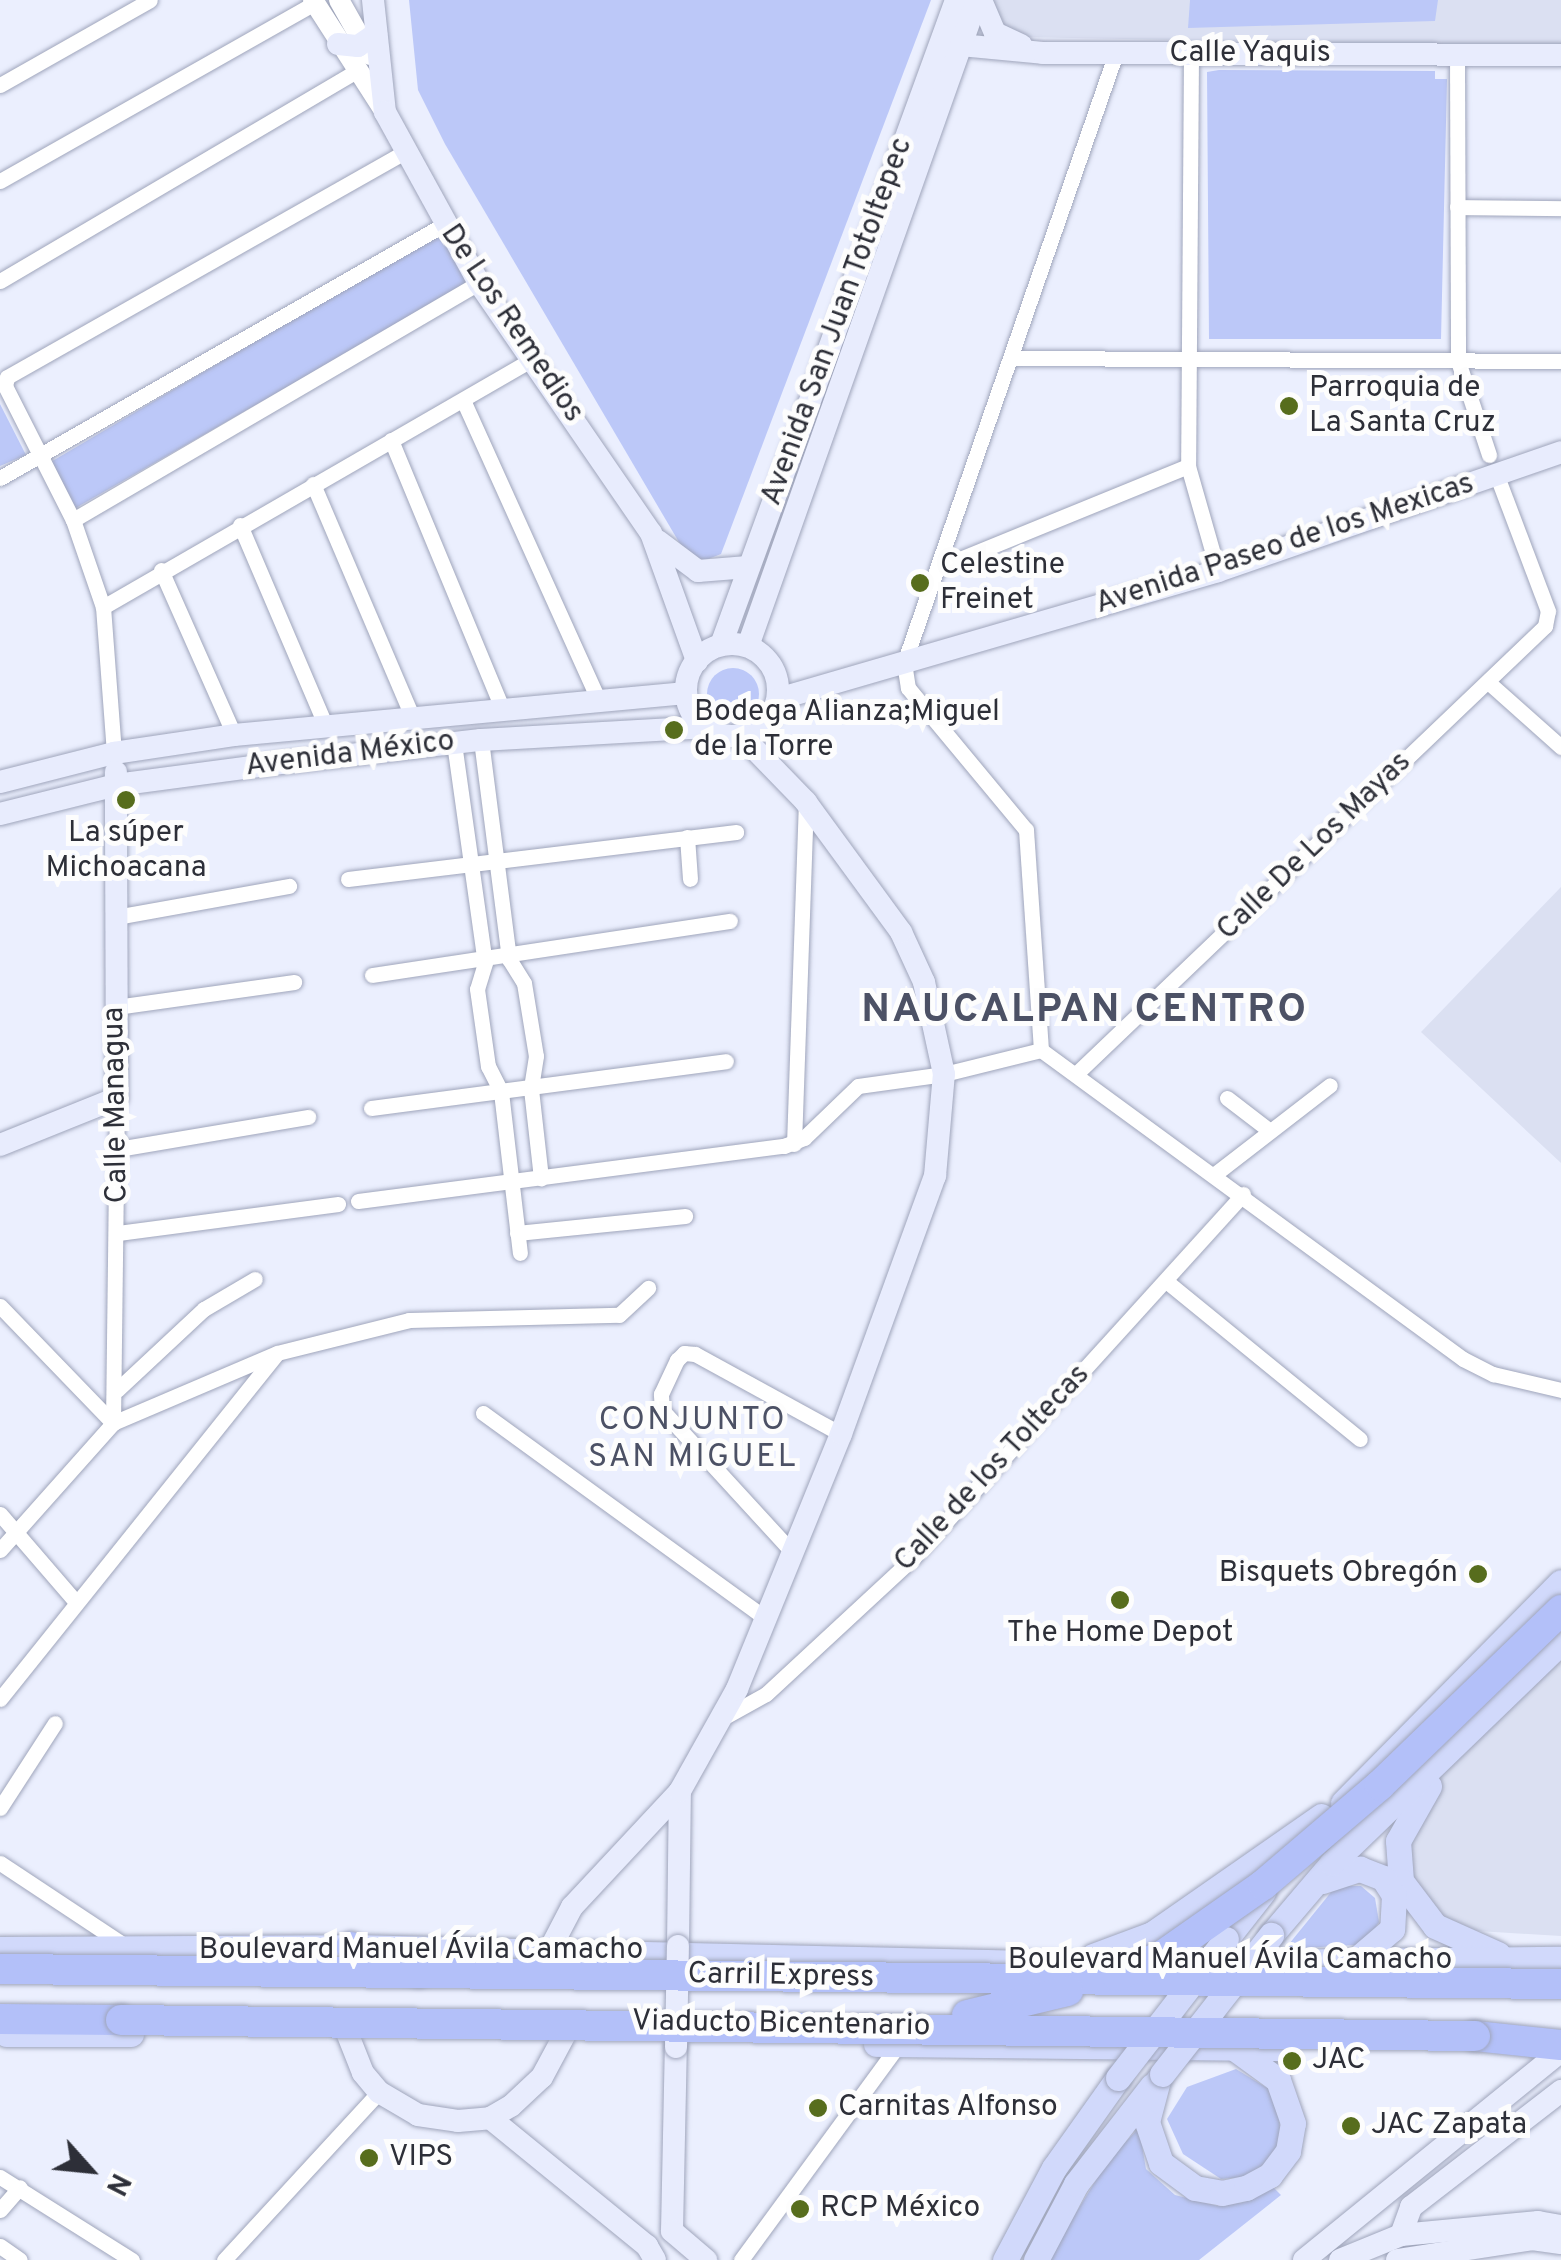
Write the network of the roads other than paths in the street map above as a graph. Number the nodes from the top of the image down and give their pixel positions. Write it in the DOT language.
graph roads {
  1 [pos="150,0"];
  2 [pos="339,0"];
  3 [pos="373,0"];
  4 [pos="956,0"];
  5 [pos="979,0"];
  6 [pos="313,2"];
  7 [pos="370,39"];
  8 [pos="338,44"];
  9 [pos="951,44"];
  10 [pos="1043,53"];
  11 [pos="1116,54"];
  12 [pos="1191,54"];
  13 [pos="1457,55"];
  14 [pos="1561,55"];
  15 [pos="354,72"];
  16 [pos="0,84"];
  17 [pos="384,112"];
  18 [pos="406,151"];
  19 [pos="0,181"];
  20 [pos="1457,207"];
  21 [pos="1561,208"];
  22 [pos="444,225"];
  23 [pos="0,281"];
  24 [pos="479,283"];
  25 [pos="1011,358"];
  26 [pos="532,359"];
  27 [pos="1190,359"];
  28 [pos="1458,361"];
  29 [pos="1561,361"];
  30 [pos="463,400"];
  31 [pos="391,440"];
  32 [pos="1561,452"];
  33 [pos="38,456"];
  34 [pos="1188,466"];
  35 [pos="1493,466"];
  36 [pos="0,478"];
  37 [pos="313,484"];
  38 [pos="74,520"];
  39 [pos="240,525"];
  40 [pos="651,532"];
  41 [pos="748,567"];
  42 [pos="938,568"];
  43 [pos="162,570"];
  44 [pos="1218,571"];
  45 [pos="102,607"];
  46 [pos="748,646"];
  47 [pos="708,653"];
  48 [pos="904,663"];
  49 [pos="1488,682"];
  50 [pos="686,692"];
  51 [pos="598,700"];
  52 [pos="778,700"];
  53 [pos="502,708"];
  54 [pos="412,716"];
  55 [pos="325,724"];
  56 [pos="704,727"];
  57 [pos="274,730"];
  58 [pos="752,731"];
  59 [pos="234,735"];
  60 [pos="482,740"];
  61 [pos="454,742"];
  62 [pos="1561,748"];
  63 [pos="114,754"];
  64 [pos="281,763"];
  65 [pos="0,782"];
  66 [pos="116,786"];
  67 [pos="806,802"];
  68 [pos="0,814"];
  69 [pos="736,832"];
  70 [pos="687,838"];
  71 [pos="496,864"];
  72 [pos="471,867"];
  73 [pos="348,879"];
  74 [pos="690,879"];
  75 [pos="289,886"];
  76 [pos="116,917"];
  77 [pos="730,921"];
  78 [pos="509,959"];
  79 [pos="484,963"];
  80 [pos="372,975"];
  81 [pos="294,982"];
  82 [pos="116,1007"];
  83 [pos="1041,1050"];
  84 [pos="726,1061"];
  85 [pos="1078,1072"];
  86 [pos="944,1074"];
  87 [pos="1330,1084"];
  88 [pos="531,1089"];
  89 [pos="500,1092"];
  90 [pos="116,1098"];
  91 [pos="1227,1098"];
  92 [pos="371,1108"];
  93 [pos="308,1117"];
  94 [pos="1270,1131"];
  95 [pos="794,1144"];
  96 [pos="0,1145"];
  97 [pos="118,1149"];
  98 [pos="1215,1174"];
  99 [pos="541,1178"];
  100 [pos="510,1182"];
  101 [pos="1243,1194"];
  102 [pos="358,1201"];
  103 [pos="338,1204"];
  104 [pos="685,1216"];
  105 [pos="118,1233"];
  106 [pos="517,1234"];
  107 [pos="520,1253"];
  108 [pos="255,1278"];
  109 [pos="1166,1282"];
  110 [pos="648,1288"];
  111 [pos="0,1306"];
  112 [pos="278,1353"];
  113 [pos="117,1390"];
  114 [pos="1561,1390"];
  115 [pos="484,1414"];
  116 [pos="112,1424"];
  117 [pos="841,1434"];
  118 [pos="1360,1438"];
  119 [pos="0,1514"];
  120 [pos="16,1533"];
  121 [pos="0,1550"];
  122 [pos="794,1554"];
  123 [pos="1561,1582"];
  124 [pos="1561,1600"];
  125 [pos="75,1601"];
  126 [pos="1561,1610"];
  127 [pos="768,1620"];
  128 [pos="1561,1642"];
  129 [pos="0,1699"];
  130 [pos="721,1719"];
  131 [pos="55,1723"];
  132 [pos="1463,1737"];
  133 [pos="1376,1765"];
  134 [pos="680,1791"];
  135 [pos="0,1808"];
  136 [pos="0,1863"];
  137 [pos="1309,1889"];
  138 [pos="351,1947"];
  139 [pos="130,1949"];
  140 [pos="550,1951"];
  141 [pos="0,1953"];
  142 [pos="1512,1958"];
  143 [pos="1561,1960"];
  144 [pos="1350,1965"];
  145 [pos="1059,1968"];
  146 [pos="0,1969"];
  147 [pos="1561,1975"];
  148 [pos="446,1981"];
  149 [pos="1561,1984"];
  150 [pos="282,2009"];
  151 [pos="0,2019"];
  152 [pos="334,2030"];
  153 [pos="0,2034"];
  154 [pos="905,2035"];
  155 [pos="564,2036"];
  156 [pos="1234,2048"];
  157 [pos="1561,2048"];
  158 [pos="1160,2077"];
  159 [pos="379,2092"];
  160 [pos="1561,2092"];
  161 [pos="490,2118"];
  162 [pos="0,2177"];
  163 [pos="20,2187"];
  164 [pos="0,2210"];
  165 [pos="1561,2226"];
  166 [pos="672,2231"];
  167 [pos="1400,2235"];
  168 [pos="1561,2243"];
  169 [pos="0,2246"];
  170 [pos="651,2253"];
  171 [pos="1411,2258"];
  172 [pos="20,2260"];
  173 [pos="132,2260"];
  174 [pos="224,2260"];
  175 [pos="706,2260"];
  176 [pos="742,2260"];
  177 [pos="1005,2260"];
  178 [pos="1036,2260"];
  179 [pos="1304,2260"];
  180 [pos="1340,2260"];
  1 -- 16 [label="street"];
  2 -- 7 [label="street"];
  3 -- 7 [label="main road, De Los Remedios"];
  4 -- 9 [label="main road, Avenida San Juan Totoltepec"];
  5 -- 9 [label="main road, Avenida San Juan Totoltepec"];
  5 -- 10 [label="main road"];
  6 -- 8 [label="street"];
  6 -- 19 [label="street"];
  7 -- 8 [label="main road"];
  7 -- 17 [label="main road, De Los Remedios"];
  8 -- 15 [label="street"];
  9 -- 10 [label="main road, Calle Yaquis"];
  9 -- 41 [label="main road, Avenida San Juan Totoltepec"];
  9 -- 46 [label="main road, Avenida San Juan Totoltepec"];
  10 -- 11 [label="main road, Calle Yaquis"];
  11 -- 12 [label="main road, Calle Yaquis"];
  11 -- 25 [label="street"];
  12 -- 13 [label="main road, Calle Yaquis"];
  12 -- 27 [label="street"];
  13 -- 14 [label="main road, Calle Yaquis"];
  13 -- 20 [label="street"];
  15 -- 17 [label="street"];
  15 -- 23 [label="street"];
  17 -- 18 [label="main road, De Los Remedios"];
  18 -- 22 [label="main road, De Los Remedios"];
  18 -- 33 [label="street"];
  20 -- 21 [label="street"];
  20 -- 28 [label="street"];
  22 -- 24 [label="main road, De Los Remedios"];
  22 -- 33 [label="street"];
  24 -- 26 [label="main road, De Los Remedios"];
  24 -- 38 [label="street"];
  25 -- 27 [label="street"];
  25 -- 42 [label="street"];
  26 -- 30 [label="street"];
  26 -- 40 [label="main road, De Los Remedios"];
  27 -- 28 [label="street"];
  27 -- 34 [label="street"];
  28 -- 29 [label="street"];
  28 -- 35 [label="street"];
  30 -- 31 [label="street"];
  30 -- 51 [label="street"];
  31 -- 37 [label="street"];
  31 -- 53 [label="street"];
  32 -- 35 [label="main road, Avenida Paseo de los Mexicas"];
  33 -- 36 [label="street"];
  33 -- 38 [label="street"];
  34 -- 42 [label="street"];
  34 -- 44 [label="street"];
  35 -- 44 [label="main road, Avenida Paseo de los Mexicas"];
  35 -- 49 [label="street, Calle De Los Mayas"];
  37 -- 39 [label="street"];
  37 -- 54 [label="street"];
  38 -- 45 [label="street"];
  39 -- 43 [label="street"];
  39 -- 55 [label="street"];
  40 -- 41 [label="main road"];
  40 -- 47 [label="main road, De Los Remedios"];
  41 -- 47 [label="main road, Avenida San Juan Totoltepec"];
  42 -- 48 [label="street"];
  43 -- 45 [label="street"];
  43 -- 59 [label="street"];
  44 -- 48 [label="main road, Avenida Paseo de los Mexicas"];
  45 -- 63 [label="street"];
  46 -- 47 [label="main road"];
  46 -- 52 [label="main road"];
  47 -- 50 [label="main road"];
  48 -- 52 [label="main road, Avenida Paseo de los Mexicas"];
  48 -- 83 [label="street"];
  49 -- 62 [label="street"];
  49 -- 85 [label="street, Calle De Los Mayas"];
  50 -- 51 [label="main road, Avenida México"];
  50 -- 56 [label="main road"];
  51 -- 53 [label="main road, Avenida México"];
  52 -- 58 [label="main road"];
  53 -- 54 [label="main road, Avenida México"];
  54 -- 55 [label="main road, Avenida México"];
  55 -- 57 [label="main road, Avenida México"];
  56 -- 58 [label="main road"];
  56 -- 60 [label="main road, Avenida México"];
  57 -- 59 [label="main road, Avenida México"];
  57 -- 64 [label="main road"];
  58 -- 67 [label="main road"];
  59 -- 63 [label="main road, Avenida México"];
  60 -- 61 [label="main road, Avenida México"];
  60 -- 71 [label="street"];
  61 -- 64 [label="main road, Avenida México"];
  61 -- 72 [label="street"];
  63 -- 65 [label="main road, Avenida México"];
  63 -- 66 [label="main road, Calle Managua"];
  64 -- 66 [label="main road, Avenida México"];
  66 -- 68 [label="main road, Avenida México"];
  66 -- 76 [label="main road, Calle Managua"];
  67 -- 86 [label="main road"];
  67 -- 95 [label="street"];
  69 -- 70 [label="street"];
  70 -- 71 [label="street"];
  70 -- 74 [label="street"];
  71 -- 72 [label="street"];
  71 -- 78 [label="street"];
  72 -- 73 [label="street"];
  72 -- 79 [label="street"];
  75 -- 76 [label="street"];
  76 -- 82 [label="main road, Calle Managua"];
  77 -- 78 [label="street"];
  78 -- 79 [label="street"];
  78 -- 88 [label="street"];
  79 -- 80 [label="street"];
  79 -- 89 [label="street"];
  81 -- 82 [label="street"];
  82 -- 90 [label="main road, Calle Managua"];
  83 -- 85 [label="street"];
  83 -- 86 [label="street"];
  84 -- 88 [label="street"];
  85 -- 98 [label="street"];
  86 -- 95 [label="street"];
  86 -- 117 [label="main road"];
  87 -- 94 [label="street"];
  88 -- 89 [label="street"];
  88 -- 99 [label="street"];
  89 -- 92 [label="street"];
  89 -- 100 [label="street"];
  90 -- 96 [label="main road"];
  90 -- 97 [label="street, Calle Managua"];
  91 -- 94 [label="street"];
  93 -- 97 [label="street"];
  94 -- 98 [label="street"];
  95 -- 99 [label="street"];
  97 -- 105 [label="street, Calle Managua"];
  98 -- 101 [label="street"];
  99 -- 100 [label="street"];
  100 -- 102 [label="street"];
  100 -- 106 [label="street"];
  101 -- 109 [label="street, Calle de los Toltecas"];
  101 -- 114 [label="street"];
  103 -- 105 [label="street"];
  104 -- 106 [label="street"];
  105 -- 113 [label="street, Calle Managua"];
  106 -- 107 [label="street"];
  108 -- 113 [label="street"];
  109 -- 118 [label="street"];
  109 -- 130 [label="street, Calle de los Toltecas"];
  110 -- 112 [label="street"];
  111 -- 116 [label="street"];
  112 -- 116 [label="street"];
  112 -- 125 [label="street"];
  113 -- 116 [label="street, Calle Managua"];
  115 -- 127 [label="street"];
  116 -- 120 [label="street"];
  117 -- 122 [label="main road"];
  117 -- 122 [label="street"];
  119 -- 120 [label="street"];
  120 -- 121 [label="street"];
  120 -- 125 [label="street"];
  122 -- 127 [label="main road"];
  123 -- 133 [label="main road"];
  124 -- 145 [label="highway, bridge"];
  125 -- 129 [label="street"];
  126 -- 154 [label="highway, bridge"];
  127 -- 130 [label="main road"];
  128 -- 132 [label="main road"];
  130 -- 134 [label="main road"];
  131 -- 135 [label="street"];
  132 -- 137 [label="main road"];
  132 -- 142 [label="main road"];
  133 -- 145 [label="main road"];
  133 -- 177 [label="main road, bridge"];
  134 -- 140 [label="main road"];
  134 -- 166 [label="main road, bridge"];
  136 -- 139 [label="street"];
  137 -- 144 [label="main road"];
  137 -- 158 [label="main road, bridge"];
  138 -- 139 [label="main road, Boulevard Manuel Ávila Camacho"];
  138 -- 140 [label="main road, Boulevard Manuel Ávila Camacho"];
  138 -- 148 [label="highway"];
  139 -- 141 [label="main road, Boulevard Manuel Ávila Camacho"];
  140 -- 145 [label="main road, Boulevard Manuel Ávila Camacho"];
  141 -- 145 [label="highway, Viaducto Bicentenario"];
  142 -- 143 [label="main road, Boulevard Manuel Ávila Camacho"];
  142 -- 144 [label="main road, Boulevard Manuel Ávila Camacho"];
  144 -- 145 [label="main road, Boulevard Manuel Ávila Camacho"];
  145 -- 147 [label="highway, Viaducto Bicentenario, bridge"];
  146 -- 149 [label="highway, Carril Express, bridge"];
  150 -- 152 [label="highway"];
  151 -- 154 [label="highway, Viaducto Bicentenario, bridge"];
  152 -- 153 [label="main road"];
  152 -- 155 [label="main road"];
  152 -- 159 [label="main road"];
  154 -- 155 [label="main road"];
  154 -- 156 [label="main road"];
  154 -- 157 [label="highway, Viaducto Bicentenario, bridge"];
  154 -- 176 [label="street"];
  155 -- 161 [label="main road"];
  156 -- 157 [label="main road"];
  156 -- 158 [label="main road"];
  157 -- 179 [label="main road"];
  158 -- 178 [label="main road"];
  159 -- 161 [label="main road"];
  159 -- 174 [label="street"];
  160 -- 167 [label="main road"];
  161 -- 170 [label="main road"];
  162 -- 163 [label="street"];
  163 -- 164 [label="street"];
  163 -- 173 [label="street"];
  165 -- 167 [label="main road"];
  166 -- 170 [label="main road"];
  166 -- 175 [label="main road"];
  167 -- 171 [label="street"];
  167 -- 180 [label="main road"];
  168 -- 171 [label="main road"];
  169 -- 172 [label="street"];
}
